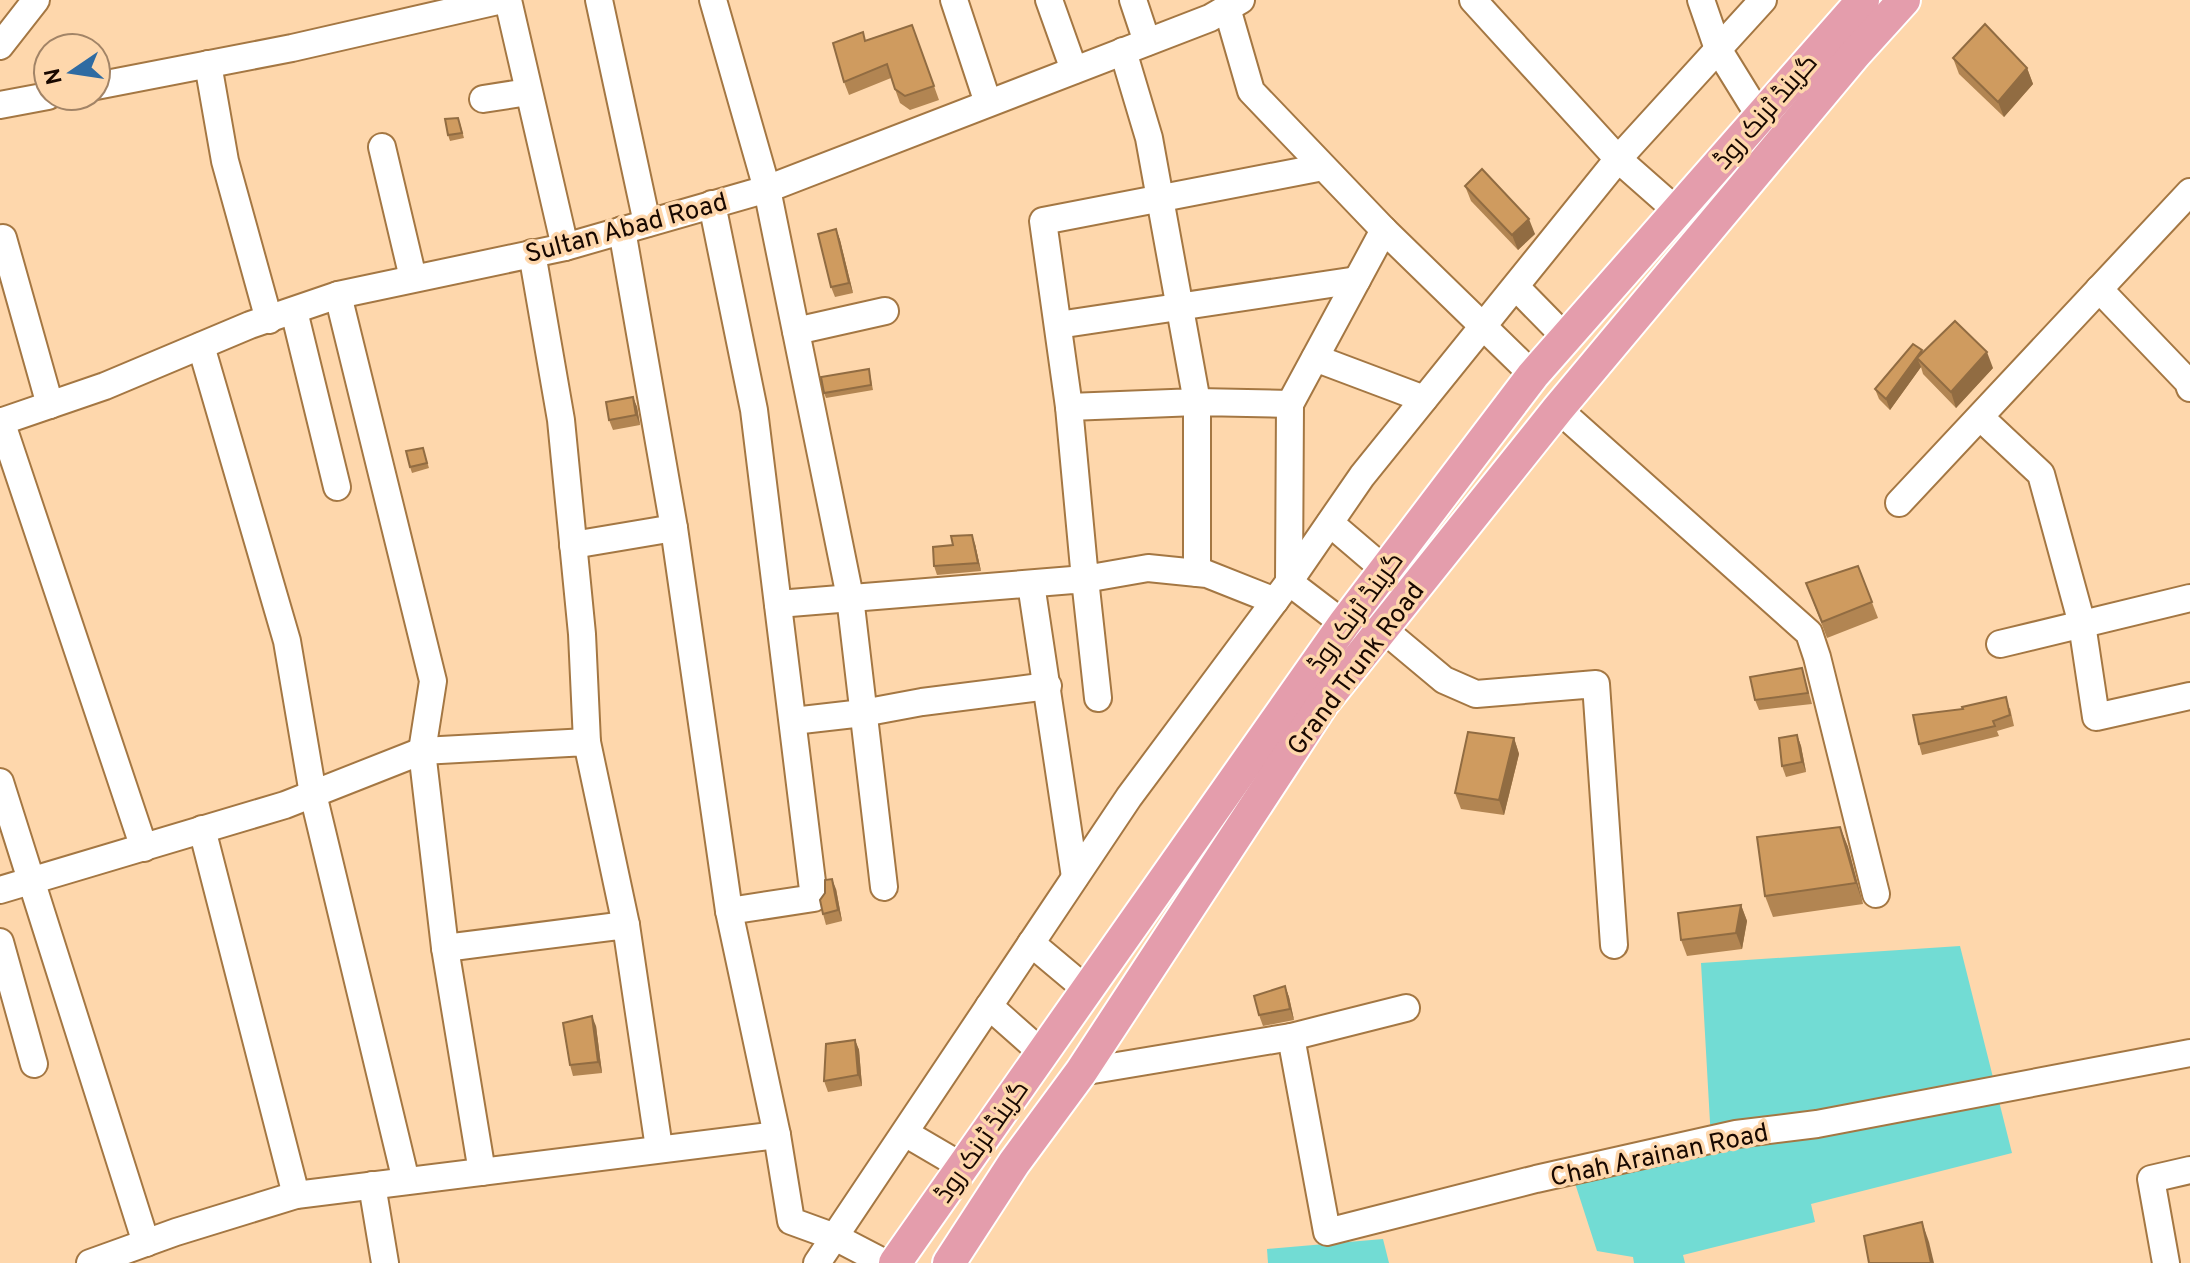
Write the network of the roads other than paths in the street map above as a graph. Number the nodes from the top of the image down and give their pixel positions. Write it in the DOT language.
graph roads {
  1 [pos="36,0"];
  2 [pos="505,0"];
  3 [pos="599,0"];
  4 [pos="713,0"];
  5 [pos="954,0"];
  6 [pos="1049,0"];
  7 [pos="1133,0"];
  8 [pos="1473,0"];
  9 [pos="1701,0"];
  10 [pos="1763,0"];
  11 [pos="1863,0"];
  12 [pos="1904,0"];
  13 [pos="1237,2"];
  14 [pos="0,46"];
  15 [pos="1135,46"];
  16 [pos="1718,49"];
  17 [pos="208,64"];
  18 [pos="1074,70"];
  19 [pos="112,83"];
  20 [pos="528,92"];
  21 [pos="32,99"];
  22 [pos="483,99"];
  23 [pos="988,103"];
  24 [pos="0,105"];
  25 [pos="1760,117"];
  26 [pos="382,147"];
  27 [pos="1618,159"];
  28 [pos="1323,167"];
  29 [pos="767,189"];
  30 [pos="2190,192"];
  31 [pos="1160,198"];
  32 [pos="712,204"];
  33 [pos="1677,211"];
  34 [pos="634,227"];
  35 [pos="1384,230"];
  36 [pos="3,238"];
  37 [pos="565,247"];
  38 [pos="532,253"];
  39 [pos="413,278"];
  40 [pos="1357,280"];
  41 [pos="1516,287"];
  42 [pos="2099,289"];
  43 [pos="338,295"];
  44 [pos="1180,305"];
  45 [pos="294,311"];
  46 [pos="885,311"];
  47 [pos="269,320"];
  48 [pos="1058,325"];
  49 [pos="1484,327"];
  50 [pos="796,331"];
  51 [pos="1566,338"];
  52 [pos="201,346"];
  53 [pos="1315,358"];
  54 [pos="1533,375"];
  55 [pos="2190,388"];
  56 [pos="1424,399"];
  57 [pos="1197,402"];
  58 [pos="1290,404"];
  59 [pos="50,405"];
  60 [pos="1069,407"];
  61 [pos="1558,409"];
  62 [pos="1980,417"];
  63 [pos="0,422"];
  64 [pos="337,487"];
  65 [pos="1899,503"];
  66 [pos="1330,523"];
  67 [pos="674,528"];
  68 [pos="573,545"];
  69 [pos="1388,567"];
  70 [pos="1197,573"];
  71 [pos="1085,579"];
  72 [pos="1031,584"];
  73 [pos="1417,586"];
  74 [pos="1282,592"];
  75 [pos="850,597"];
  76 [pos="2190,598"];
  77 [pos="778,604"];
  78 [pos="1344,624"];
  79 [pos="2082,624"];
  80 [pos="1383,629"];
  81 [pos="2000,644"];
  82 [pos="1048,686"];
  83 [pos="2190,696"];
  84 [pos="1098,698"];
  85 [pos="863,713"];
  86 [pos="793,721"];
  87 [pos="587,742"];
  88 [pos="422,751"];
  89 [pos="0,782"];
  90 [pos="313,794"];
  91 [pos="202,829"];
  92 [pos="144,848"];
  93 [pos="1075,877"];
  94 [pos="32,881"];
  95 [pos="884,887"];
  96 [pos="0,890"];
  97 [pos="1876,894"];
  98 [pos="729,911"];
  99 [pos="626,925"];
  100 [pos="0,942"];
  101 [pos="1031,943"];
  102 [pos="1614,945"];
  103 [pos="445,948"];
  104 [pos="1087,990"];
  105 [pos="989,1006"];
  106 [pos="1406,1008"];
  107 [pos="1291,1037"];
  108 [pos="1042,1053"];
  109 [pos="2190,1053"];
  110 [pos="34,1064"];
  111 [pos="1081,1072"];
  112 [pos="905,1133"];
  113 [pos="777,1135"];
  114 [pos="659,1148"];
  115 [pos="963,1167"];
  116 [pos="2190,1170"];
  117 [pos="482,1172"];
  118 [pos="406,1181"];
  119 [pos="372,1185"];
  120 [pos="296,1195"];
  121 [pos="835,1237"];
  122 [pos="146,1243"];
  123 [pos="90,1263"];
  124 [pos="385,1263"];
  125 [pos="817,1263"];
  126 [pos="885,1263"];
  127 [pos="895,1263"];
  128 [pos="949,1263"];
  129 [pos="2166,1263"];
  1 -- 14 [label="street"];
  2 -- 17 [label="street"];
  2 -- 20 [label="street"];
  3 -- 34 [label="street"];
  4 -- 29 [label="street"];
  5 -- 23 [label="street"];
  6 -- 18 [label="street"];
  7 -- 15 [label="street"];
  8 -- 27 [label="street"];
  9 -- 16 [label="street"];
  10 -- 16 [label="street"];
  11 -- 25 [label="main road, گرینڈ ٹرنک روڈ"];
  12 -- 61 [label="main road, Grand Trunk Road"];
  13 -- 15 [label="street, Sultan Abad Road"];
  13 -- 28 [label="street"];
  15 -- 18 [label="street, Sultan Abad Road"];
  15 -- 31 [label="street"];
  16 -- 25 [label="street"];
  16 -- 27 [label="street"];
  17 -- 19 [label="street"];
  17 -- 47 [label="street"];
  18 -- 23 [label="street, Sultan Abad Road"];
  20 -- 22 [label="street"];
  20 -- 37 [label="street"];
  21 -- 24 [label="street"];
  23 -- 29 [label="street, Sultan Abad Road"];
  25 -- 33 [label="main road, گرینڈ ٹرنک روڈ"];
  26 -- 39 [label="street"];
  27 -- 33 [label="street"];
  27 -- 41 [label="street"];
  28 -- 31 [label="street"];
  28 -- 35 [label="street"];
  29 -- 32 [label="street, Sultan Abad Road"];
  29 -- 50 [label="street"];
  30 -- 42 [label="street"];
  31 -- 44 [label="street"];
  31 -- 48 [label="street"];
  32 -- 34 [label="street, Sultan Abad Road"];
  32 -- 77 [label="street"];
  33 -- 51 [label="main road, گرینڈ ٹرنک روڈ"];
  34 -- 37 [label="street, Sultan Abad Road"];
  34 -- 67 [label="street"];
  35 -- 40 [label="street"];
  35 -- 49 [label="street"];
  36 -- 59 [label="street"];
  37 -- 38 [label="street, Sultan Abad Road"];
  38 -- 39 [label="street, Sultan Abad Road"];
  38 -- 68 [label="street"];
  39 -- 43 [label="street, Sultan Abad Road"];
  40 -- 44 [label="street"];
  40 -- 53 [label="street"];
  41 -- 49 [label="street"];
  41 -- 51 [label="street"];
  42 -- 55 [label="street"];
  42 -- 62 [label="street"];
  43 -- 45 [label="street, Sultan Abad Road"];
  43 -- 88 [label="street"];
  44 -- 48 [label="street"];
  44 -- 57 [label="street"];
  45 -- 47 [label="street, Sultan Abad Road"];
  45 -- 64 [label="street"];
  46 -- 50 [label="street"];
  47 -- 52 [label="street, Sultan Abad Road"];
  48 -- 60 [label="street"];
  49 -- 54 [label="street"];
  49 -- 56 [label="street"];
  50 -- 75 [label="street"];
  51 -- 54 [label="main road, گرینڈ ٹرنک روڈ"];
  52 -- 59 [label="street, Sultan Abad Road"];
  52 -- 90 [label="street"];
  53 -- 56 [label="street"];
  53 -- 58 [label="street"];
  54 -- 69 [label="main road, گرینڈ ٹرنک روڈ"];
  56 -- 66 [label="street"];
  57 -- 58 [label="street"];
  57 -- 60 [label="street"];
  57 -- 70 [label="street"];
  58 -- 74 [label="street"];
  59 -- 63 [label="street, Sultan Abad Road"];
  60 -- 71 [label="street"];
  61 -- 73 [label="main road, Grand Trunk Road"];
  61 -- 97 [label="street"];
  62 -- 65 [label="street"];
  62 -- 79 [label="street"];
  63 -- 92 [label="street"];
  66 -- 69 [label="street"];
  66 -- 74 [label="street"];
  67 -- 68 [label="street"];
  67 -- 98 [label="street"];
  68 -- 87 [label="street"];
  69 -- 73 [label="main road"];
  69 -- 78 [label="main road, گرینڈ ٹرنک روڈ"];
  70 -- 71 [label="street"];
  70 -- 74 [label="street"];
  71 -- 72 [label="street"];
  71 -- 84 [label="street"];
  72 -- 75 [label="street"];
  72 -- 82 [label="street"];
  73 -- 80 [label="main road, Grand Trunk Road"];
  74 -- 78 [label="street"];
  74 -- 93 [label="street"];
  75 -- 77 [label="street"];
  75 -- 85 [label="street"];
  76 -- 79 [label="street"];
  77 -- 86 [label="street"];
  78 -- 104 [label="main road, گرینڈ ٹرنک روڈ"];
  79 -- 81 [label="street"];
  79 -- 83 [label="street"];
  80 -- 102 [label="street"];
  80 -- 111 [label="main road, Grand Trunk Road"];
  82 -- 85 [label="street"];
  82 -- 93 [label="street"];
  85 -- 86 [label="street"];
  85 -- 95 [label="street"];
  86 -- 98 [label="street"];
  87 -- 88 [label="street"];
  87 -- 99 [label="street"];
  88 -- 90 [label="street"];
  88 -- 103 [label="street"];
  89 -- 94 [label="street"];
  90 -- 91 [label="street"];
  90 -- 118 [label="street"];
  91 -- 92 [label="street"];
  91 -- 120 [label="street"];
  92 -- 94 [label="street"];
  93 -- 101 [label="street"];
  94 -- 96 [label="street"];
  94 -- 122 [label="street"];
  98 -- 113 [label="street"];
  99 -- 103 [label="street"];
  99 -- 114 [label="street"];
  100 -- 110 [label="street"];
  101 -- 104 [label="street"];
  101 -- 105 [label="street"];
  103 -- 117 [label="street"];
  104 -- 108 [label="main road, گرینڈ ٹرنک روڈ"];
  105 -- 108 [label="street"];
  105 -- 112 [label="street"];
  106 -- 107 [label="street"];
  107 -- 109 [label="street, Chah Arainan Road"];
  107 -- 111 [label="street"];
  108 -- 115 [label="main road, گرینڈ ٹرنک روڈ"];
  111 -- 128 [label="main road, Grand Trunk Road"];
  112 -- 115 [label="street"];
  112 -- 121 [label="street"];
  113 -- 114 [label="street"];
  113 -- 121 [label="street"];
  114 -- 117 [label="street"];
  115 -- 127 [label="main road, گرینڈ ٹرنک روڈ"];
  116 -- 129 [label="street"];
  117 -- 118 [label="street"];
  118 -- 119 [label="street"];
  119 -- 120 [label="street"];
  119 -- 124 [label="street"];
  120 -- 122 [label="street"];
  121 -- 125 [label="street"];
  121 -- 126 [label="street"];
  122 -- 123 [label="street"];
}
